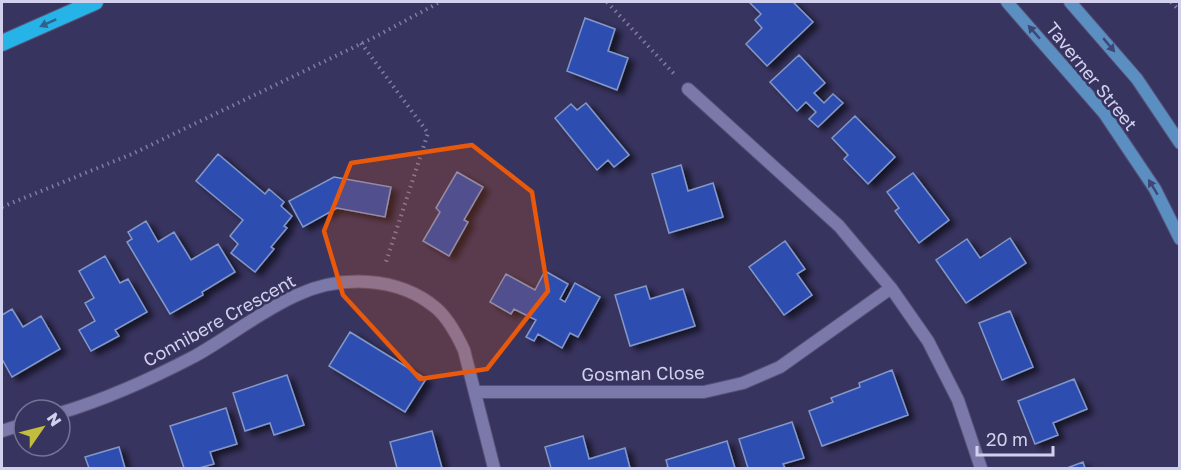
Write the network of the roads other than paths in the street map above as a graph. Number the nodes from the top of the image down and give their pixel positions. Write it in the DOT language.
graph roads {
  1 [pos="94,2"];
  2 [pos="1007,2"];
  3 [pos="1070,2"];
  4 [pos="2,43"];
  5 [pos="688,89"];
  6 [pos="1179,143"];
  7 [pos="1179,239"];
  8 [pos="891,288"];
  9 [pos="475,392"];
  10 [pos="72,409"];
  11 [pos="494,468"];
  12 [pos="981,468"];
  1 -- 4 [label="highway, one-way"];
  7 -- 2 [label="main road, Taverner Street, one-way"];
  3 -- 6 [label="main road, Taverner Street, one-way"];
  5 -- 8 [label="street"];
  8 -- 9 [label="street, Gosman Close"];
  8 -- 12 [label="street"];
  9 -- 10 [label="street, Connibere Crescent"];
  9 -- 11 [label="street, Connibere Crescent"];
}
